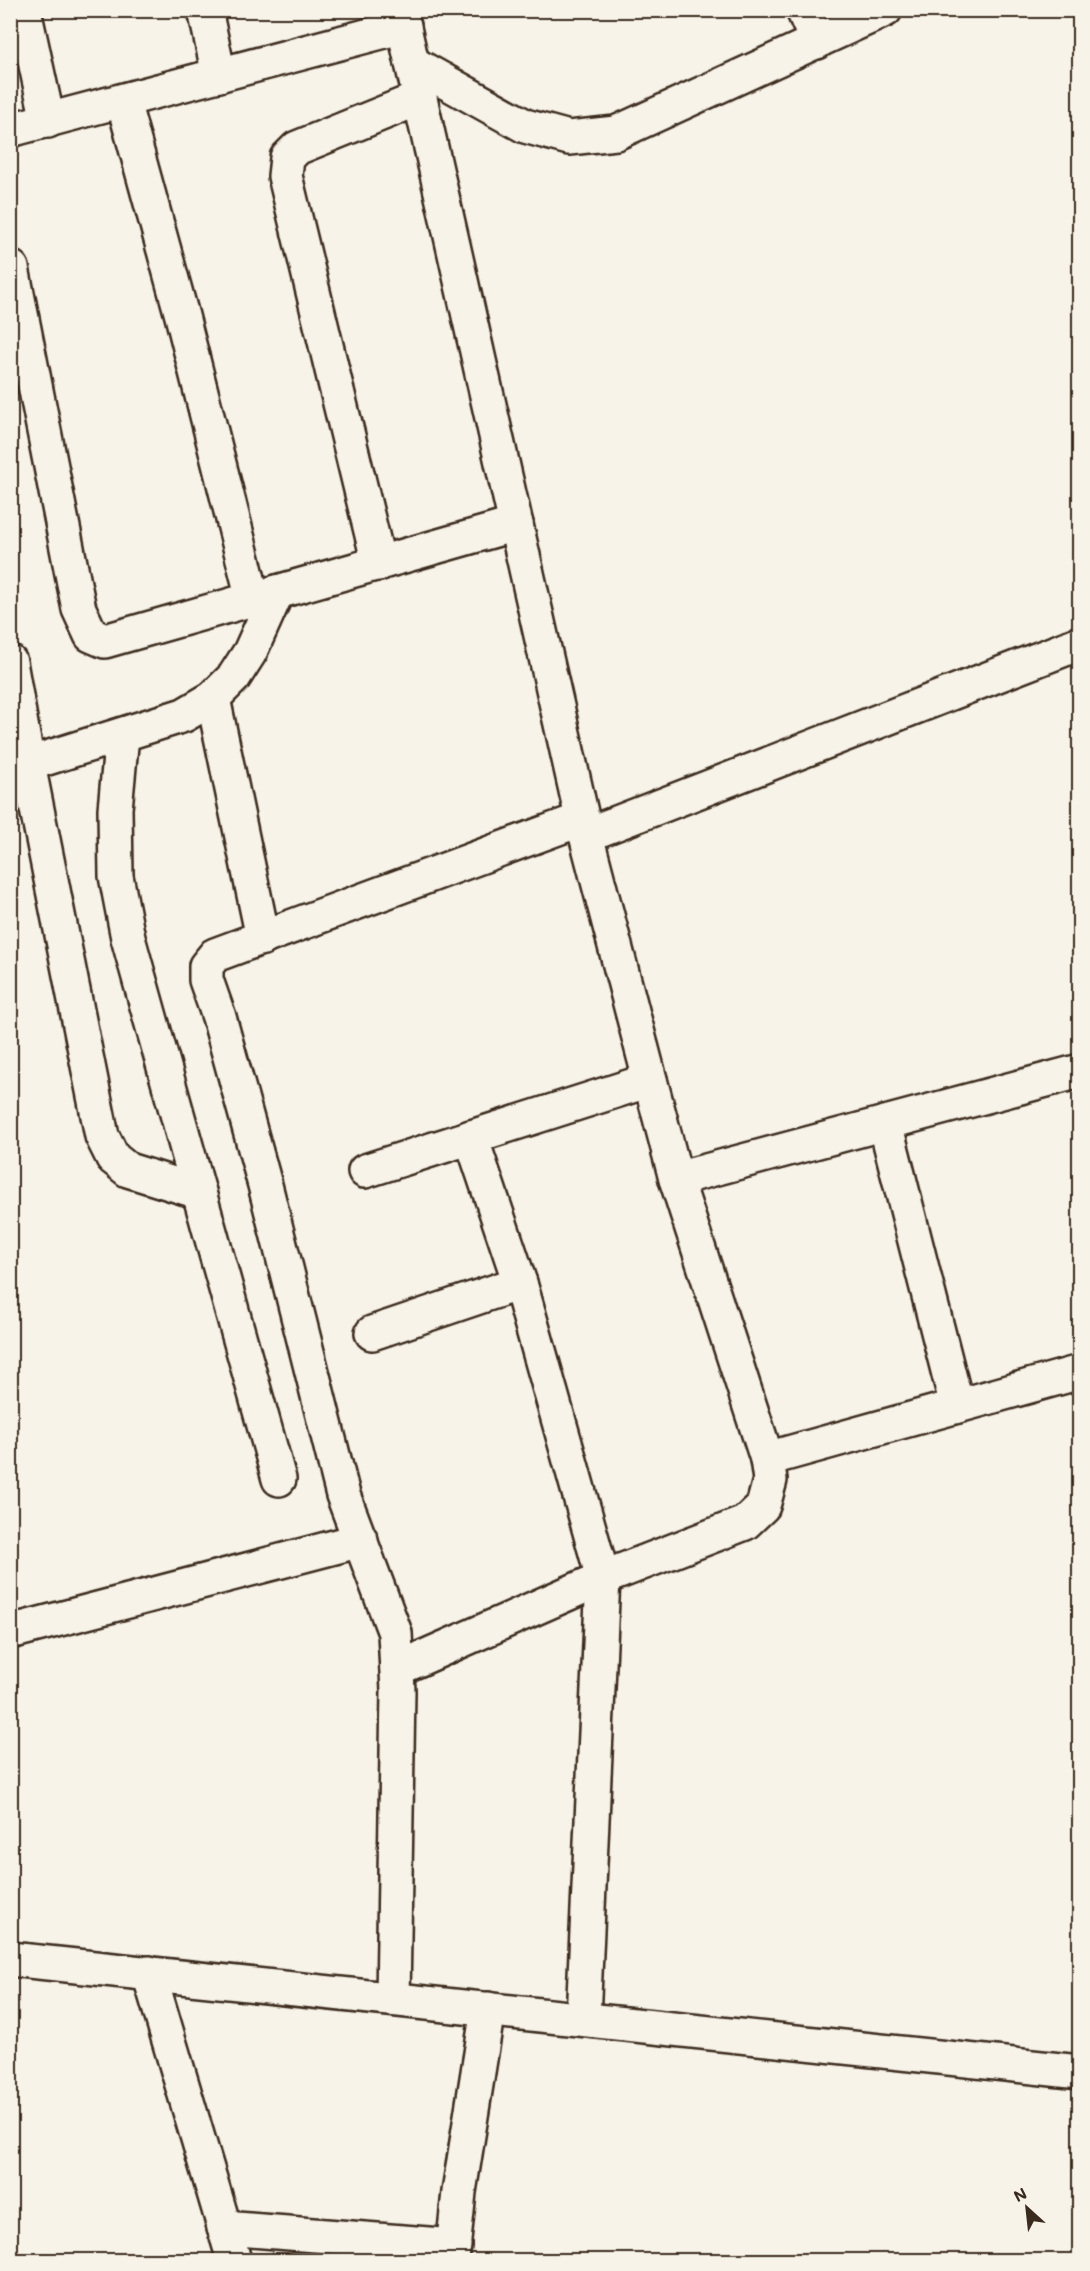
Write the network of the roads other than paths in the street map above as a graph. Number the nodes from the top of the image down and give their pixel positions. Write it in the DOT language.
graph roads {
  1 [pos="24,10"];
  2 [pos="205,10"];
  3 [pos="803,10"];
  4 [pos="885,10"];
  5 [pos="402,18"];
  6 [pos="817,42"];
  7 [pos="412,63"];
  8 [pos="219,75"];
  9 [pos="420,98"];
  10 [pos="123,101"];
  11 [pos="48,121"];
  12 [pos="10,130"];
  13 [pos="12,268"];
  14 [pos="516,524"];
  15 [pos="379,564"];
  16 [pos="265,596"];
  17 [pos="1080,643"];
  18 [pos="10,662"];
  19 [pos="213,698"];
  20 [pos="122,735"];
  21 [pos="28,764"];
  22 [pos="584,827"];
  23 [pos="263,938"];
  24 [pos="1080,1071"];
  25 [pos="650,1080"];
  26 [pos="885,1123"];
  27 [pos="471,1137"];
  28 [pos="365,1171"];
  29 [pos="676,1179"];
  30 [pos="199,1192"];
  31 [pos="520,1283"];
  32 [pos="372,1333"];
  33 [pos="1080,1372"];
  34 [pos="957,1406"];
  35 [pos="766,1459"];
  36 [pos="279,1479"];
  37 [pos="361,1540"];
  38 [pos="603,1578"];
  39 [pos="10,1632"];
  40 [pos="397,1669"];
  41 [pos="10,1959"];
  42 [pos="148,1973"];
  43 [pos="393,1999"];
  44 [pos="488,2009"];
  45 [pos="583,2019"];
  46 [pos="1080,2072"];
  47 [pos="224,2228"];
  48 [pos="453,2253"];
  49 [pos="234,2260"];
  1 -- 11 [label="street"];
  2 -- 8 [label="street"];
  3 -- 6 [label="street"];
  4 -- 6 [label="street"];
  5 -- 7 [label="street"];
  5 -- 8 [label="street"];
  6 -- 7 [label="street"];
  7 -- 9 [label="street"];
  8 -- 10 [label="street"];
  9 -- 14 [label="street"];
  9 -- 15 [label="street"];
  10 -- 11 [label="street"];
  10 -- 16 [label="street"];
  11 -- 12 [label="street"];
  13 -- 16 [label="street"];
  14 -- 15 [label="street"];
  14 -- 22 [label="street"];
  15 -- 16 [label="street"];
  16 -- 19 [label="street"];
  17 -- 22 [label="street"];
  18 -- 21 [label="street"];
  19 -- 20 [label="street"];
  19 -- 23 [label="street"];
  20 -- 21 [label="street"];
  20 -- 30 [label="street"];
  21 -- 30 [label="street"];
  22 -- 23 [label="street"];
  22 -- 25 [label="street"];
  23 -- 37 [label="street"];
  24 -- 26 [label="street"];
  25 -- 27 [label="street"];
  25 -- 29 [label="street"];
  26 -- 29 [label="street"];
  26 -- 34 [label="street"];
  27 -- 28 [label="street"];
  27 -- 31 [label="street"];
  29 -- 35 [label="street"];
  30 -- 36 [label="street"];
  31 -- 32 [label="street"];
  31 -- 38 [label="street"];
  33 -- 34 [label="street"];
  34 -- 35 [label="street"];
  35 -- 38 [label="street"];
  37 -- 39 [label="street"];
  37 -- 40 [label="street"];
  38 -- 40 [label="street"];
  38 -- 45 [label="street"];
  40 -- 43 [label="street"];
  41 -- 42 [label="street"];
  42 -- 43 [label="street"];
  42 -- 47 [label="street"];
  43 -- 44 [label="street"];
  44 -- 45 [label="street"];
  44 -- 48 [label="street"];
  45 -- 46 [label="street"];
  47 -- 48 [label="street"];
  47 -- 49 [label="street"];
}
